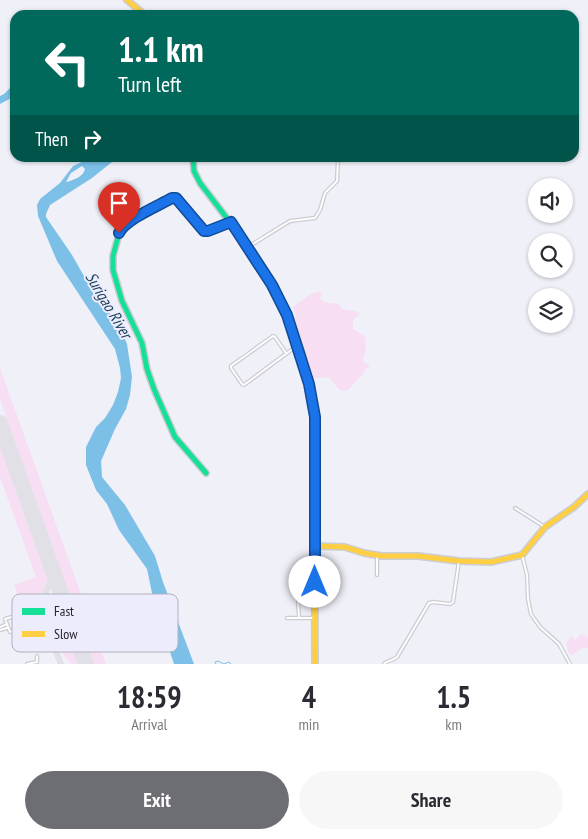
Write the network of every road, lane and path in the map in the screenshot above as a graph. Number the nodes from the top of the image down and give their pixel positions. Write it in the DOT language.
graph roads {
  1 [pos="127,0"];
  2 [pos="138,10"];
  3 [pos="193,162"];
  4 [pos="338,162"];
  5 [pos="231,222"];
  6 [pos="248,247"];
  7 [pos="298,345"];
  8 [pos="286,353"];
  9 [pos="206,473"];
  10 [pos="588,494"];
  11 [pos="515,508"];
  12 [pos="544,527"];
  13 [pos="315,546"];
  14 [pos="522,554"];
  15 [pos="377,555"];
  16 [pos="459,561"];
  17 [pos="377,575"];
  18 [pos="298,598"];
  19 [pos="12,617"];
  20 [pos="287,618"];
  21 [pos="299,618"];
  22 [pos="315,618"];
  23 [pos="8,626"];
  24 [pos="0,629"];
  25 [pos="12,631"];
  26 [pos="36,656"];
  27 [pos="27,664"];
  28 [pos="315,664"];
  29 [pos="384,664"];
  30 [pos="570,664"];
  1 -- 2 [label="street"];
  3 -- 5 [label="street"];
  4 -- 6 [label="street"];
  5 -- 6 [label="street"];
  5 -- 9 [label="street"];
  6 -- 7 [label="street"];
  7 -- 8 [label="street"];
  7 -- 13 [label="street"];
  8 -- 8 [label="street"];
  10 -- 12 [label="street"];
  11 -- 12 [label="street"];
  12 -- 14 [label="street"];
  13 -- 15 [label="street"];
  13 -- 22 [label="street"];
  14 -- 16 [label="street"];
  14 -- 30 [label="street"];
  15 -- 16 [label="street"];
  15 -- 17 [label="street"];
  16 -- 29 [label="street"];
  18 -- 21 [label="street"];
  19 -- 23 [label="street"];
  20 -- 21 [label="street"];
  21 -- 22 [label="street"];
  22 -- 28 [label="street"];
  23 -- 24 [label="street"];
  23 -- 25 [label="street"];
  26 -- 27 [label="street"];
}
